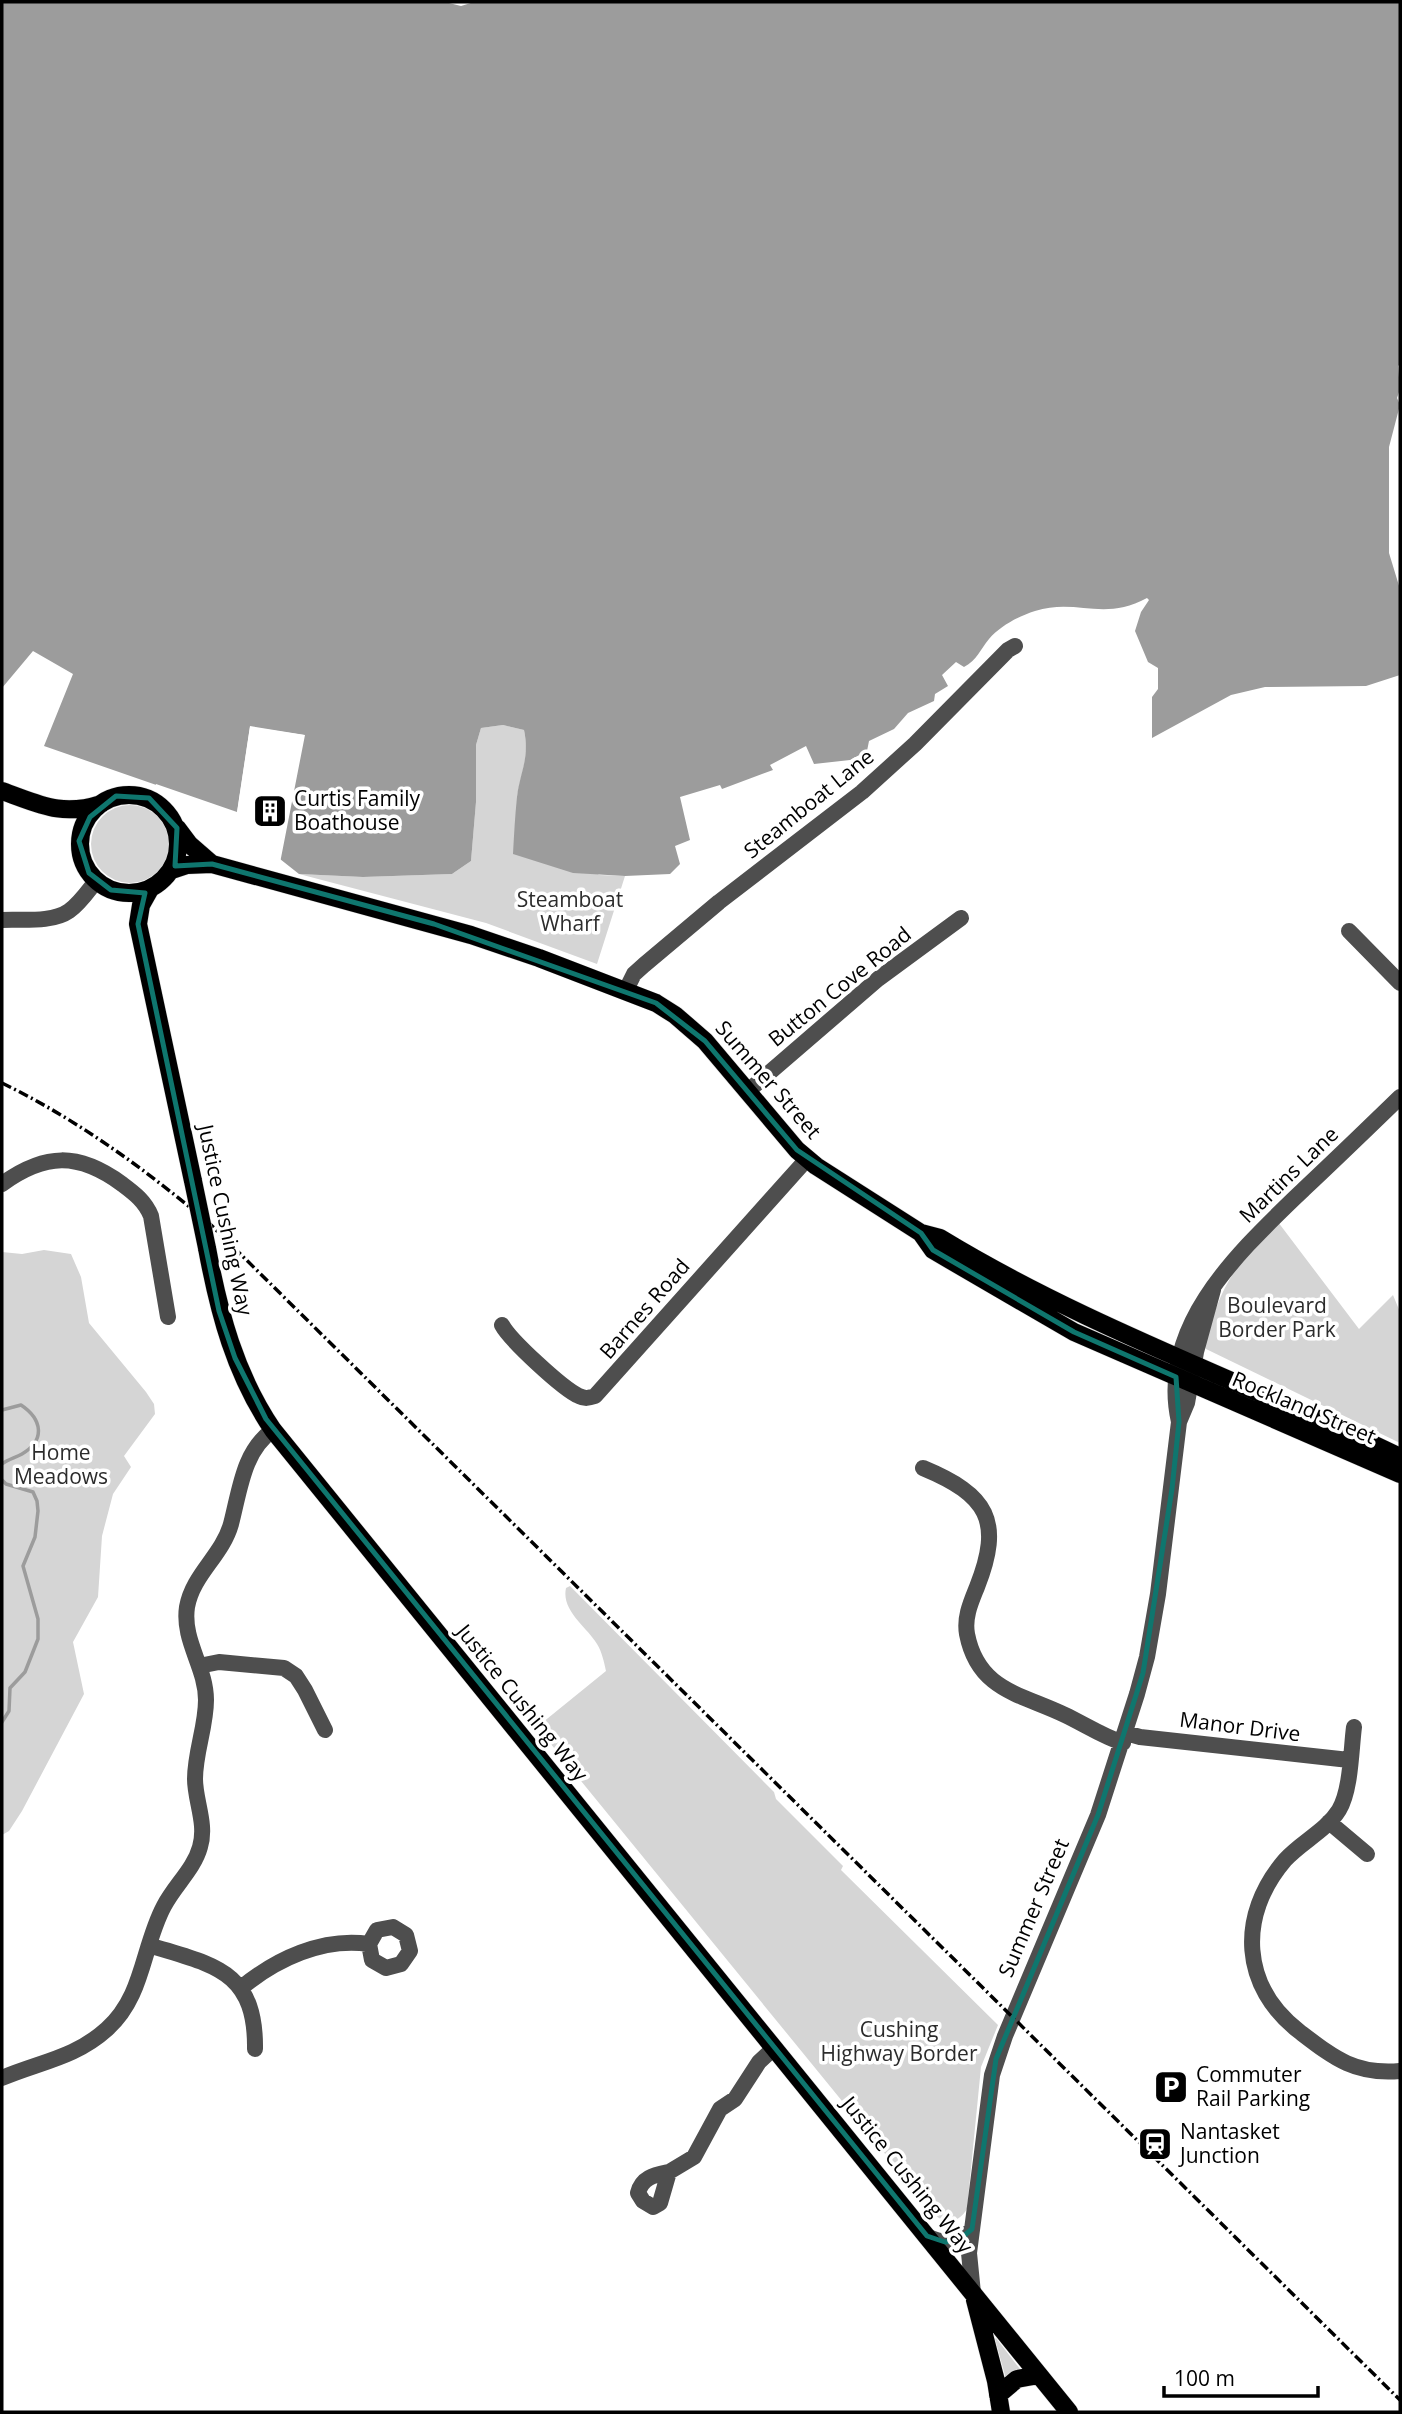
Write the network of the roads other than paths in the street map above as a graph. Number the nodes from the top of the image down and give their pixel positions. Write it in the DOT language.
graph roads {
  1 [pos="1015,646"];
  2 [pos="2,792"];
  3 [pos="101,804"];
  4 [pos="55,810"];
  5 [pos="177,828"];
  6 [pos="79,841"];
  7 [pos="212,864"];
  8 [pos="172,870"];
  9 [pos="104,886"];
  10 [pos="150,889"];
  11 [pos="961,918"];
  12 [pos="2,920"];
  13 [pos="138,924"];
  14 [pos="1349,931"];
  15 [pos="1400,983"];
  16 [pos="626,990"];
  17 [pos="748,1091"];
  18 [pos="1400,1097"];
  19 [pos="807,1159"];
  20 [pos="2,1184"];
  21 [pos="921,1233"];
  22 [pos="168,1317"];
  23 [pos="502,1325"];
  24 [pos="1186,1360"];
  25 [pos="1183,1380"];
  26 [pos="273,1430"];
  27 [pos="1400,1457"];
  28 [pos="923,1468"];
  29 [pos="1400,1474"];
  30 [pos="199,1666"];
  31 [pos="1353,1727"];
  32 [pos="326,1730"];
  33 [pos="1124,1738"];
  34 [pos="1349,1760"];
  35 [pos="1329,1822"];
  36 [pos="1367,1854"];
  37 [pos="369,1944"];
  38 [pos="149,1945"];
  39 [pos="241,1988"];
  40 [pos="774,2048"];
  41 [pos="255,2049"];
  42 [pos="1400,2071"];
  43 [pos="2,2078"];
  44 [pos="669,2172"];
  45 [pos="972,2229"];
  46 [pos="927,2236"];
  47 [pos="973,2293"];
  48 [pos="1039,2375"];
  49 [pos="1000,2403"];
  50 [pos="1069,2412"];
  1 -- 16 [label="street, Steamboat Lane"];
  2 -- 4 [label="main road"];
  3 -- 4 [label="main road"];
  3 -- 5 [label="main road"];
  3 -- 6 [label="main road"];
  4 -- 6 [label="main road"];
  5 -- 7 [label="main road, Summer Street"];
  5 -- 8 [label="main road"];
  6 -- 9 [label="main road"];
  7 -- 8 [label="main road, Summer Street"];
  7 -- 16 [label="main road, Summer Street"];
  8 -- 10 [label="main road"];
  9 -- 10 [label="main road"];
  9 -- 12 [label="street"];
  9 -- 13 [label="main road, Justice Cushing Way"];
  10 -- 13 [label="main road"];
  11 -- 17 [label="street, Button Cove Road"];
  13 -- 26 [label="main road, Justice Cushing Way, bridge"];
  14 -- 15 [label="street"];
  16 -- 17 [label="main road, Summer Street"];
  17 -- 19 [label="main road, Summer Street"];
  18 -- 24 [label="street, Martins Lane"];
  19 -- 21 [label="main road, Summer Street"];
  19 -- 23 [label="street, Barnes Road"];
  20 -- 22 [label="street"];
  21 -- 24 [label="main road, Summer Street"];
  21 -- 25 [label="main road, Summer Street"];
  24 -- 25 [label="street, Summer Street"];
  24 -- 27 [label="main road, Rockland Street"];
  25 -- 29 [label="main road, Rockland Street"];
  25 -- 33 [label="street, Summer Street"];
  26 -- 30 [label="street"];
  26 -- 40 [label="main road, Justice Cushing Way"];
  28 -- 33 [label="street, Manor Drive"];
  30 -- 32 [label="street"];
  30 -- 38 [label="street"];
  31 -- 34 [label="street"];
  33 -- 34 [label="street, Manor Drive"];
  33 -- 45 [label="street, Summer Street"];
  34 -- 35 [label="street"];
  35 -- 36 [label="street"];
  35 -- 42 [label="street"];
  37 -- 39 [label="street"];
  38 -- 39 [label="street"];
  38 -- 43 [label="street"];
  39 -- 41 [label="street"];
  40 -- 44 [label="street"];
  40 -- 46 [label="main road, Justice Cushing Way"];
  45 -- 46 [label="street"];
  45 -- 47 [label="street, Summer Street"];
  46 -- 47 [label="main road, Justice Cushing Way"];
  47 -- 48 [label="main road, Justice Cushing Way"];
  47 -- 49 [label="main road, Summer Street"];
  48 -- 49 [label="main road"];
  48 -- 50 [label="main road, Justice Cushing Way"];
}
